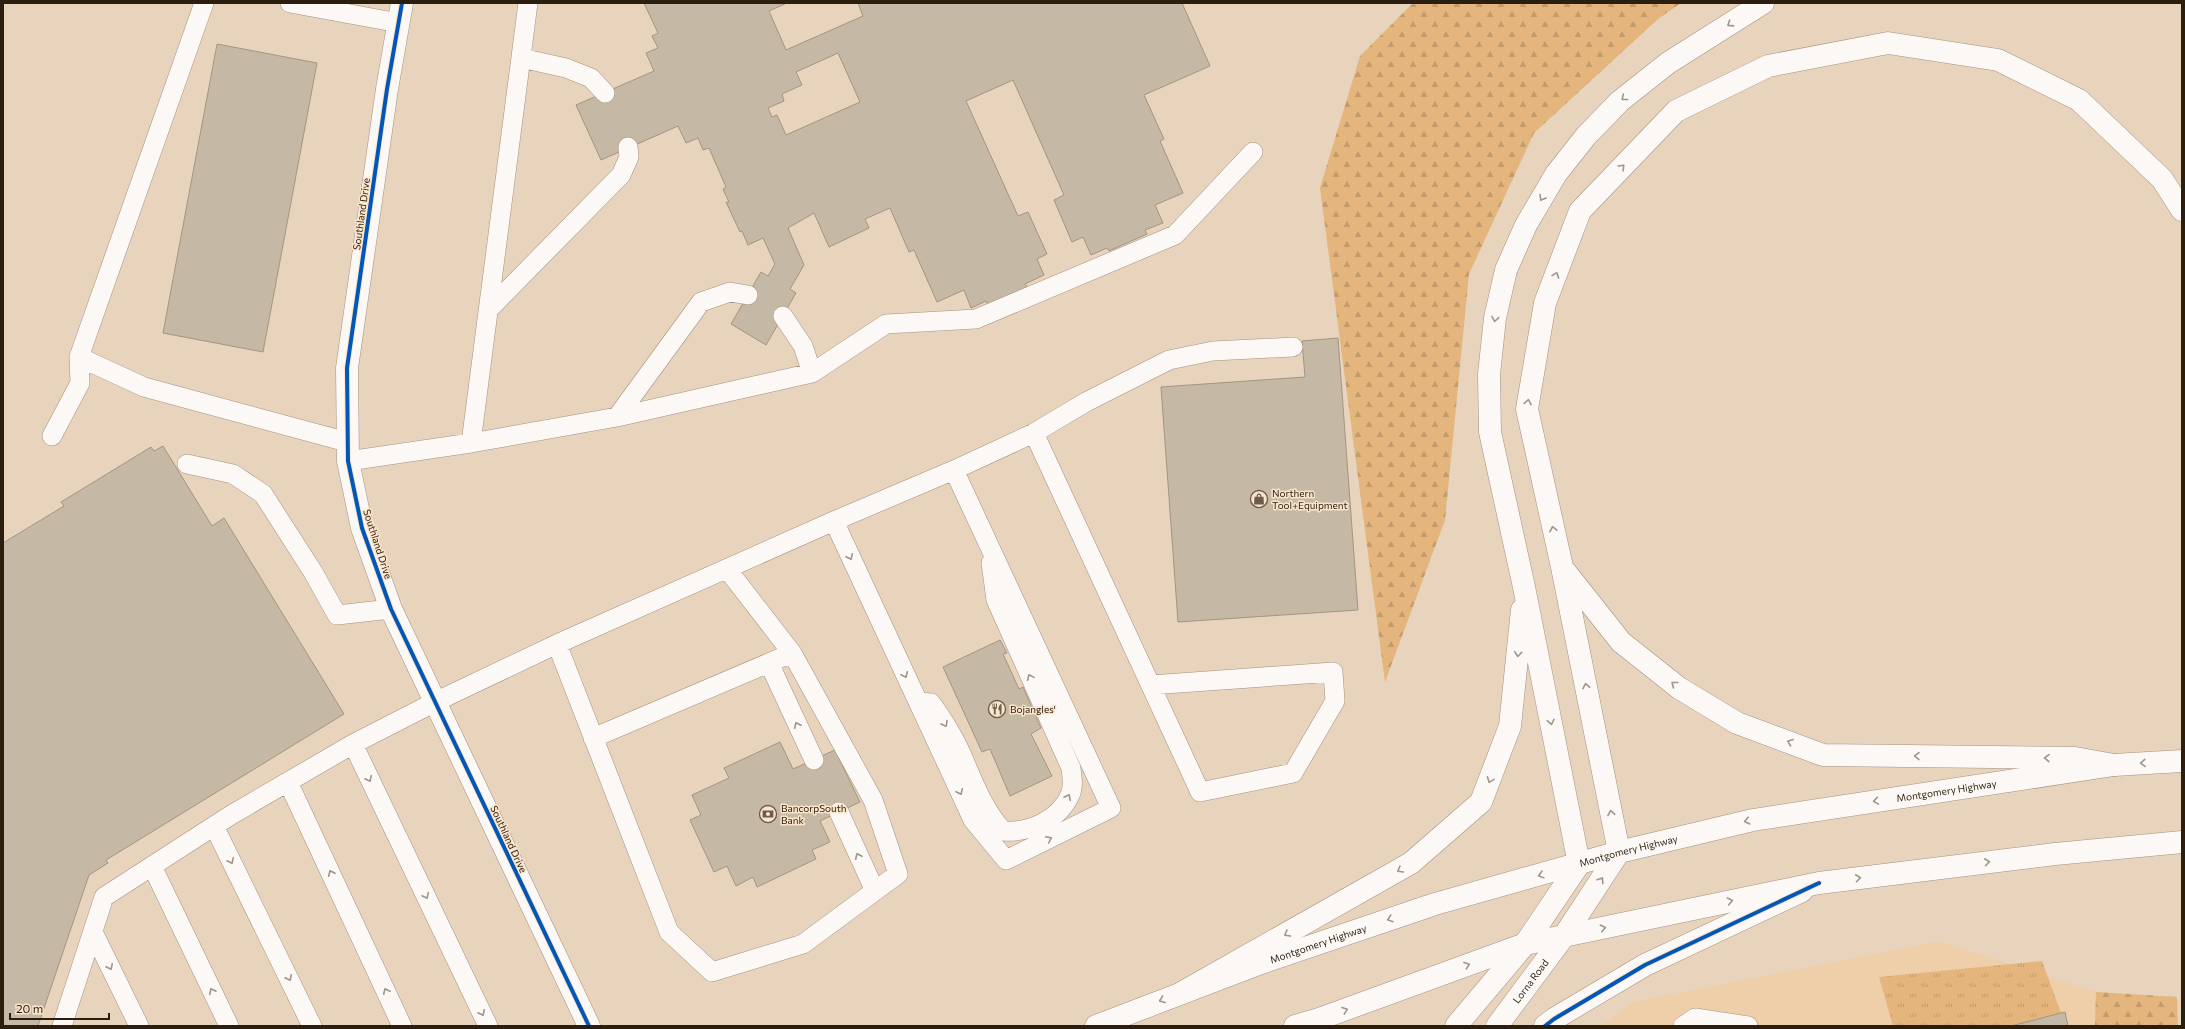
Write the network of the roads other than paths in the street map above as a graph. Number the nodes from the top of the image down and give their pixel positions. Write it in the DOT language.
graph roads {
  1 [pos="204,3"];
  2 [pos="290,3"];
  3 [pos="528,3"];
  4 [pos="1763,3"];
  5 [pos="400,13"];
  6 [pos="521,58"];
  7 [pos="605,93"];
  8 [pos="628,147"];
  9 [pos="1253,152"];
  10 [pos="2182,210"];
  11 [pos="748,295"];
  12 [pos="489,308"];
  13 [pos="783,316"];
  14 [pos="1293,347"];
  15 [pos="79,357"];
  16 [pos="812,373"];
  17 [pos="617,417"];
  18 [pos="1034,433"];
  19 [pos="52,436"];
  20 [pos="471,442"];
  21 [pos="347,451"];
  22 [pos="187,464"];
  23 [pos="954,470"];
  24 [pos="834,521"];
  25 [pos="987,541"];
  26 [pos="1562,567"];
  27 [pos="727,569"];
  28 [pos="1524,587"];
  29 [pos="390,609"];
  30 [pos="557,644"];
  31 [pos="792,653"];
  32 [pos="769,663"];
  33 [pos="1151,685"];
  34 [pos="435,702"];
  35 [pos="918,702"];
  36 [pos="593,738"];
  37 [pos="353,744"];
  38 [pos="814,760"];
  39 [pos="2182,761"];
  40 [pos="2114,765"];
  41 [pos="288,782"];
  42 [pos="838,812"];
  43 [pos="214,826"];
  44 [pos="2182,842"];
  45 [pos="1619,852"];
  46 [pos="1579,864"];
  47 [pos="152,866"];
  48 [pos="1819,883"];
  49 [pos="875,891"];
  50 [pos="93,932"];
  51 [pos="1564,936"];
  52 [pos="1525,944"];
  53 [pos="1183,992"];
  54 [pos="1322,1023"];
  55 [pos="1552,1024"];
  56 [pos="62,1026"];
  57 [pos="139,1026"];
  58 [pos="229,1026"];
  59 [pos="312,1026"];
  60 [pos="402,1026"];
  61 [pos="488,1026"];
  62 [pos="589,1026"];
  63 [pos="1096,1026"];
  64 [pos="1295,1026"];
  65 [pos="1456,1026"];
  66 [pos="1497,1026"];
  67 [pos="1683,1026"];
  68 [pos="1748,1026"];
  1 -- 15 [label="lane"];
  2 -- 5 [label="lane"];
  3 -- 6 [label="lane"];
  4 -- 28 [label="main road, one-way"];
  5 -- 21 [label="main road, Southland Drive"];
  6 -- 7 [label="lane"];
  6 -- 12 [label="lane"];
  8 -- 12 [label="lane"];
  9 -- 16 [label="lane"];
  26 -- 10 [label="main road, one-way"];
  11 -- 17 [label="lane"];
  12 -- 20 [label="lane"];
  13 -- 16 [label="lane"];
  14 -- 18 [label="lane"];
  15 -- 19 [label="lane"];
  15 -- 21 [label="lane"];
  16 -- 17 [label="lane"];
  17 -- 20 [label="lane"];
  18 -- 23 [label="lane"];
  18 -- 33 [label="lane"];
  20 -- 21 [label="lane"];
  21 -- 29 [label="main road, Southland Drive"];
  22 -- 29 [label="lane"];
  23 -- 24 [label="lane"];
  23 -- 25 [label="lane"];
  24 -- 27 [label="lane"];
  24 -- 35 [label="lane, one-way"];
  35 -- 25 [label="lane, one-way"];
  35 -- 25 [label="lane, one-way"];
  40 -- 26 [label="main road, one-way"];
  45 -- 26 [label="main road, one-way"];
  27 -- 30 [label="lane"];
  27 -- 31 [label="lane"];
  28 -- 46 [label="main road, one-way"];
  28 -- 53 [label="main road, one-way"];
  29 -- 34 [label="main road, Southland Drive"];
  30 -- 34 [label="lane"];
  30 -- 36 [label="lane"];
  31 -- 32 [label="lane"];
  31 -- 49 [label="lane"];
  32 -- 36 [label="lane"];
  38 -- 32 [label="lane, one-way"];
  33 -- 33 [label="lane"];
  34 -- 37 [label="lane"];
  34 -- 62 [label="main road, Southland Drive"];
  36 -- 49 [label="lane"];
  37 -- 41 [label="lane"];
  37 -- 61 [label="lane, one-way"];
  39 -- 40 [label="main road, Montgomery Highway, one-way"];
  40 -- 45 [label="main road, Montgomery Highway, one-way"];
  41 -- 43 [label="lane"];
  60 -- 41 [label="lane, one-way"];
  49 -- 42 [label="lane, one-way"];
  43 -- 47 [label="lane"];
  43 -- 59 [label="lane, one-way"];
  48 -- 44 [label="main road, one-way"];
  45 -- 46 [label="main road, Montgomery Highway"];
  51 -- 45 [label="main road, Lorna Road, one-way"];
  46 -- 52 [label="main road"];
  46 -- 53 [label="main road, Montgomery Highway, one-way"];
  47 -- 50 [label="lane"];
  58 -- 47 [label="lane, one-way"];
  51 -- 48 [label="main road, one-way"];
  48 -- 55 [label="main road"];
  50 -- 56 [label="lane"];
  50 -- 57 [label="lane, one-way"];
  51 -- 52 [label="main road"];
  51 -- 66 [label="main road, Lorna Road"];
  54 -- 52 [label="main road, one-way"];
  52 -- 65 [label="main road"];
  53 -- 63 [label="main road, Montgomery Highway, one-way"];
  54 -- 64 [label="main road"];
  67 -- 68 [label="lane"];
}
